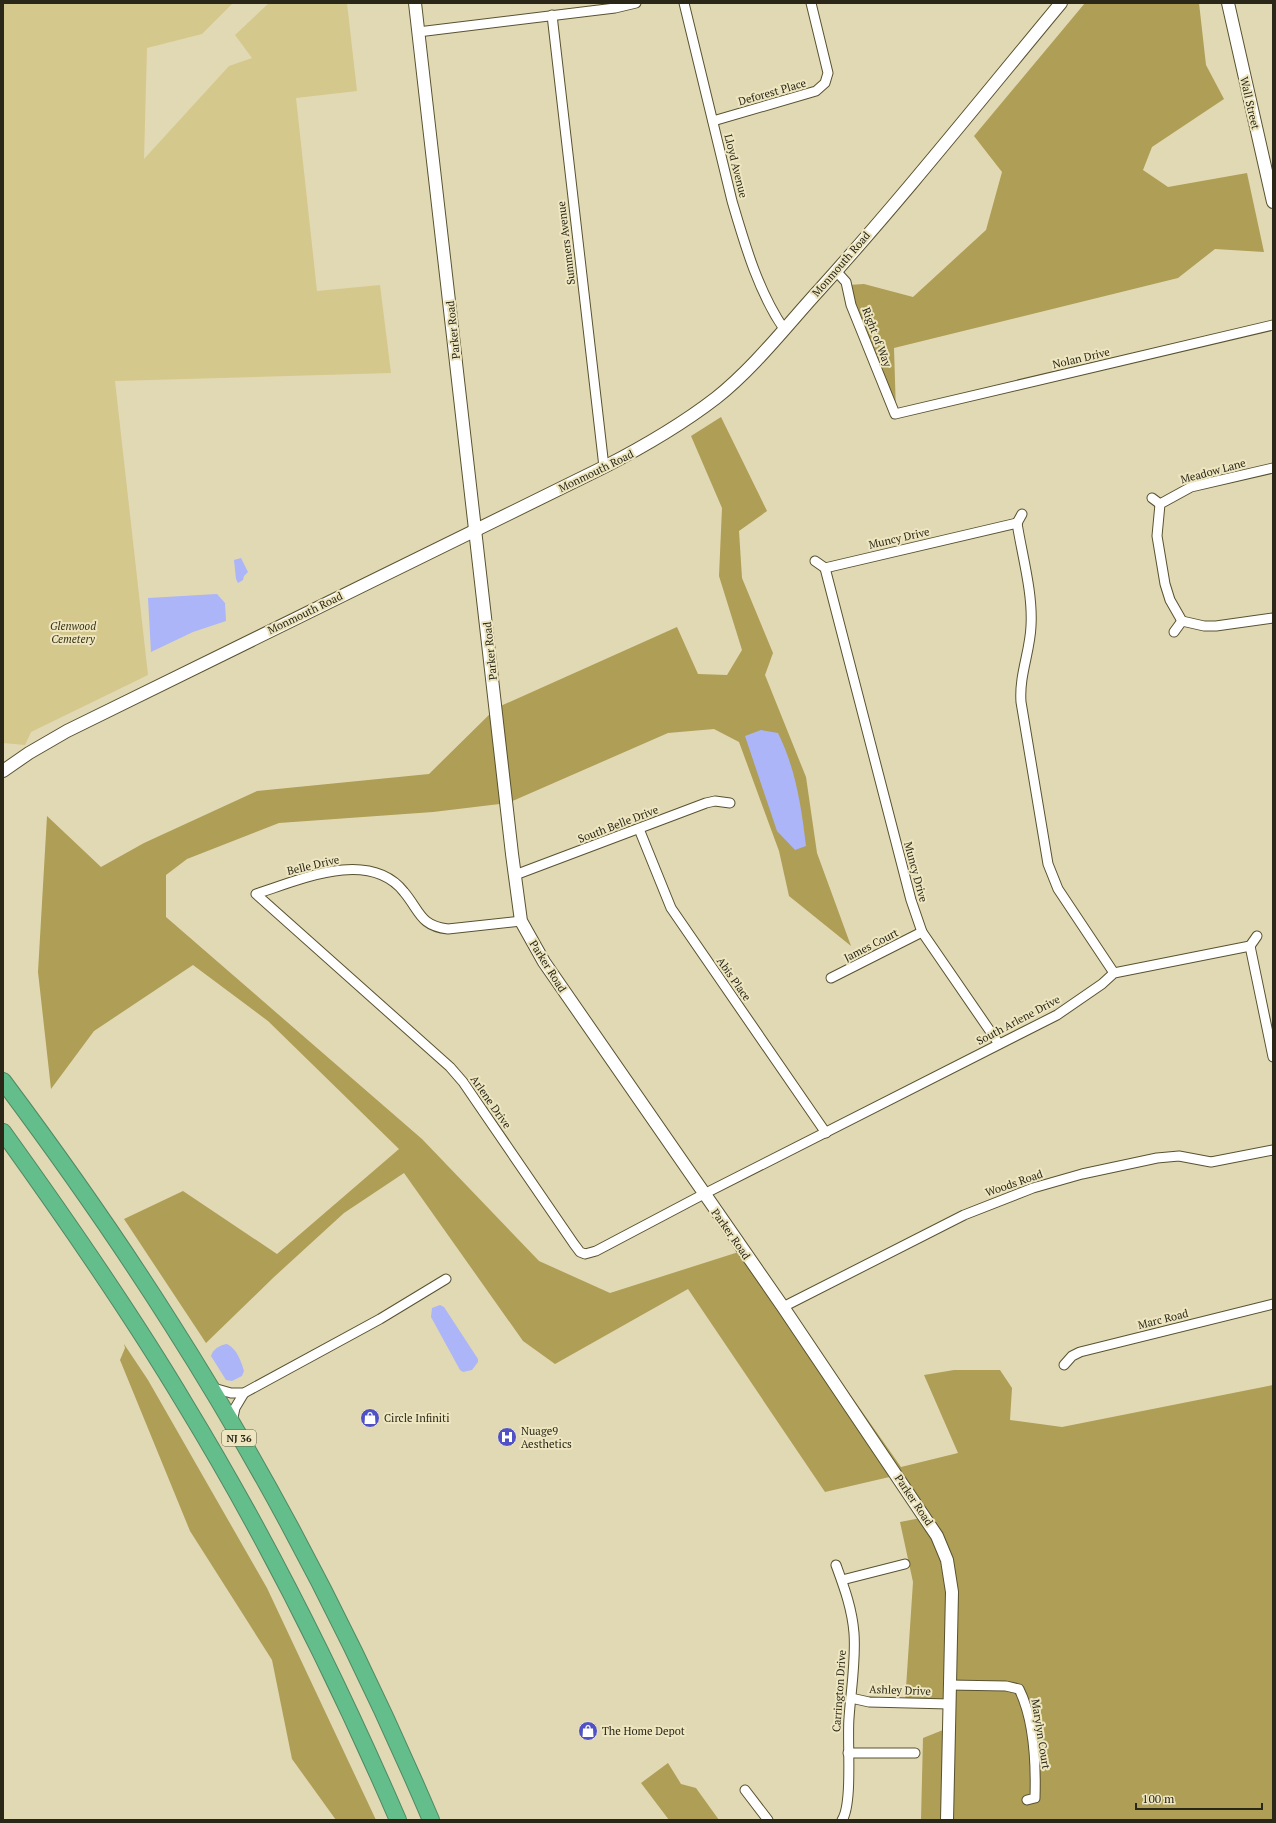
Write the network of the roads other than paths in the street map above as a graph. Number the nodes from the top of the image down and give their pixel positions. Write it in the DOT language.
graph roads {
  1 [pos="415,3"];
  2 [pos="636,3"];
  3 [pos="684,3"];
  4 [pos="811,3"];
  5 [pos="1061,3"];
  6 [pos="1228,3"];
  7 [pos="552,15"];
  8 [pos="418,32"];
  9 [pos="713,121"];
  10 [pos="1273,202"];
  11 [pos="836,271"];
  12 [pos="1273,325"];
  13 [pos="784,329"];
  14 [pos="895,414"];
  15 [pos="604,467"];
  16 [pos="1273,468"];
  17 [pos="1152,498"];
  18 [pos="1160,504"];
  19 [pos="1022,514"];
  20 [pos="1017,523"];
  21 [pos="476,530"];
  22 [pos="815,561"];
  23 [pos="825,568"];
  24 [pos="1273,618"];
  25 [pos="1182,621"];
  26 [pos="1174,632"];
  27 [pos="3,771"];
  28 [pos="730,803"];
  29 [pos="639,829"];
  30 [pos="515,875"];
  31 [pos="256,894"];
  32 [pos="521,921"];
  33 [pos="922,932"];
  34 [pos="1257,936"];
  35 [pos="1250,946"];
  36 [pos="1114,973"];
  37 [pos="831,978"];
  38 [pos="1270,1022"];
  39 [pos="999,1044"];
  40 [pos="1273,1057"];
  41 [pos="3,1081"];
  42 [pos="3,1132"];
  43 [pos="826,1132"];
  44 [pos="1273,1150"];
  45 [pos="704,1194"];
  46 [pos="446,1280"];
  47 [pos="1273,1304"];
  48 [pos="783,1307"];
  49 [pos="1064,1365"];
  50 [pos="209,1386"];
  51 [pos="244,1393"];
  52 [pos="232,1426"];
  53 [pos="904,1564"];
  54 [pos="836,1565"];
  55 [pos="842,1580"];
  56 [pos="949,1685"];
  57 [pos="851,1698"];
  58 [pos="949,1704"];
  59 [pos="848,1753"];
  60 [pos="915,1753"];
  61 [pos="745,1790"];
  62 [pos="1027,1800"];
  63 [pos="398,1820"];
  64 [pos="432,1820"];
  65 [pos="768,1820"];
  66 [pos="842,1820"];
  67 [pos="947,1820"];
  1 -- 8 [label="street, Parker Road"];
  2 -- 7 [label="street"];
  3 -- 9 [label="street, Lloyd Avenue"];
  4 -- 9 [label="street, Deforest Place"];
  5 -- 11 [label="street, Monmouth Road"];
  6 -- 10 [label="street, Wall Street"];
  7 -- 8 [label="street"];
  7 -- 15 [label="street, Summers Avenue"];
  8 -- 21 [label="street, Parker Road"];
  9 -- 13 [label="street, Lloyd Avenue"];
  11 -- 13 [label="street, Monmouth Road"];
  11 -- 14 [label="street, Right of Way"];
  12 -- 14 [label="street, Nolan Drive"];
  13 -- 15 [label="street, Monmouth Road"];
  15 -- 21 [label="street, Monmouth Road"];
  16 -- 18 [label="street, Meadow Lane"];
  17 -- 18 [label="street"];
  18 -- 25 [label="street"];
  19 -- 20 [label="street"];
  20 -- 23 [label="street, Muncy Drive"];
  20 -- 36 [label="street"];
  21 -- 27 [label="street, Monmouth Road"];
  21 -- 30 [label="street, Parker Road"];
  22 -- 23 [label="street"];
  23 -- 33 [label="street, Muncy Drive"];
  24 -- 25 [label="street"];
  25 -- 26 [label="street"];
  28 -- 29 [label="street, South Belle Drive"];
  29 -- 30 [label="street, South Belle Drive"];
  29 -- 43 [label="street, Abis Place"];
  30 -- 32 [label="street, Parker Road"];
  31 -- 32 [label="street, Belle Drive"];
  31 -- 45 [label="street, Arlene Drive"];
  32 -- 45 [label="street, Parker Road"];
  33 -- 37 [label="street, James Court"];
  33 -- 39 [label="street, Muncy Drive"];
  34 -- 35 [label="street"];
  35 -- 36 [label="street, South Arlene Drive"];
  35 -- 38 [label="street"];
  36 -- 39 [label="street, South Arlene Drive"];
  38 -- 40 [label="street"];
  39 -- 43 [label="street, South Arlene Drive"];
  41 -- 50 [label="highway, NJ 36"];
  42 -- 63 [label="highway, NJ 36"];
  43 -- 45 [label="street, South Arlene Drive"];
  44 -- 48 [label="street, Woods Road"];
  45 -- 48 [label="street, Parker Road"];
  46 -- 51 [label="street"];
  47 -- 49 [label="street, Marc Road"];
  48 -- 56 [label="street, Parker Road"];
  50 -- 51 [label="street"];
  50 -- 52 [label="highway, NJ 36"];
  51 -- 52 [label="street"];
  52 -- 64 [label="highway, NJ 36"];
  53 -- 55 [label="street"];
  54 -- 55 [label="street, Carrington Drive"];
  55 -- 57 [label="street, Carrington Drive"];
  56 -- 58 [label="street, Parker Road"];
  56 -- 62 [label="street, Marylyn Court"];
  57 -- 58 [label="street, Ashley Drive"];
  57 -- 59 [label="street, Carrington Drive"];
  58 -- 67 [label="street, Parker Road"];
  59 -- 60 [label="street"];
  59 -- 66 [label="street, Carrington Drive"];
  61 -- 65 [label="street"];
}
